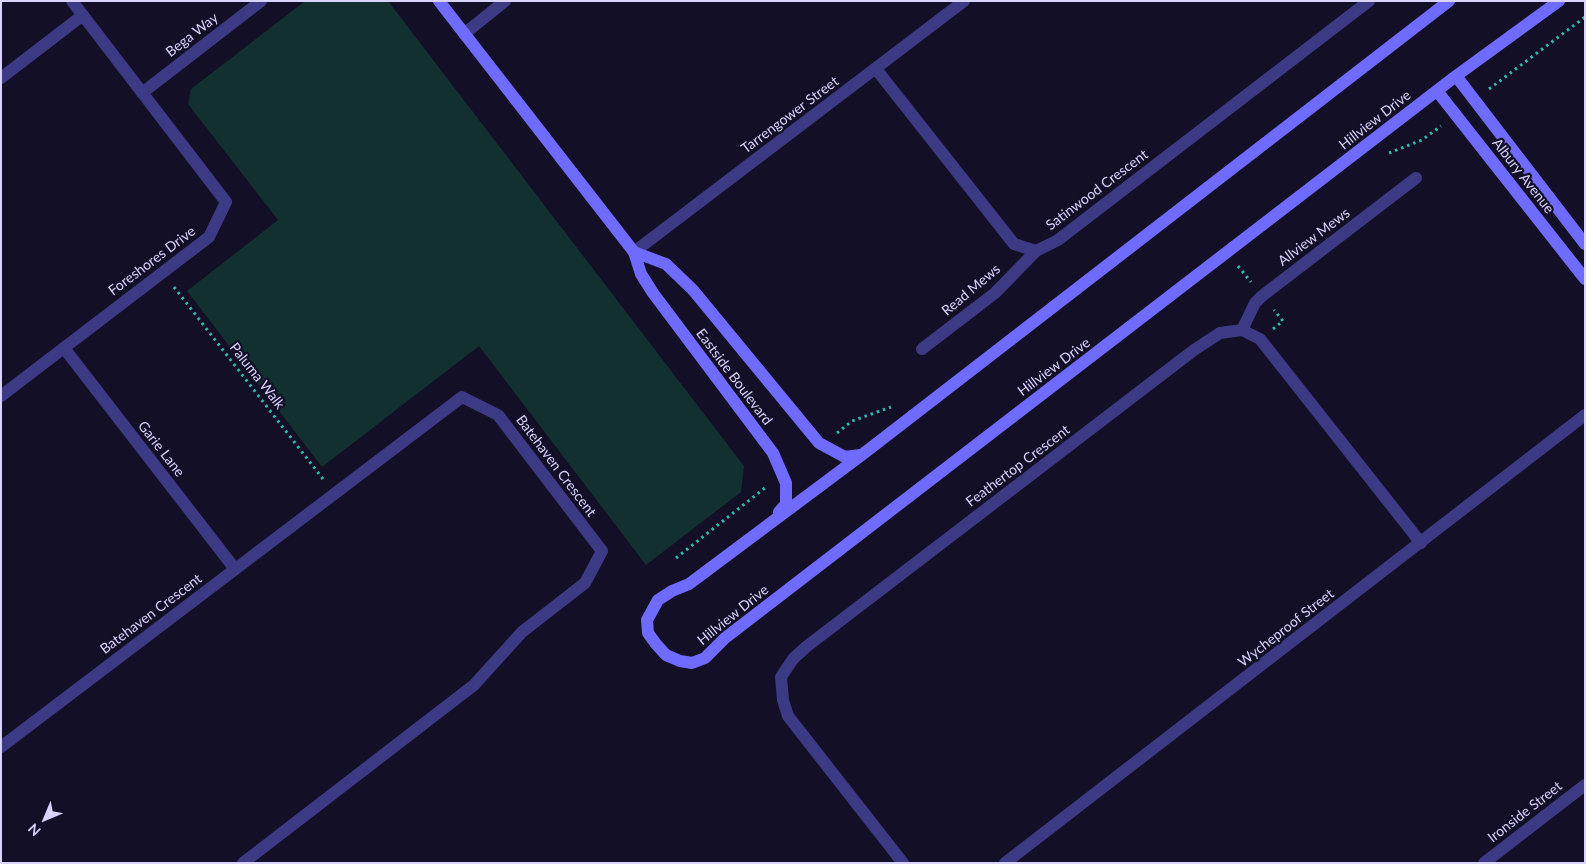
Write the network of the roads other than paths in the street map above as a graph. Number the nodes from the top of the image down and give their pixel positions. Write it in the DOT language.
graph roads {
  1 [pos="72,1"];
  2 [pos="261,1"];
  3 [pos="439,1"];
  4 [pos="505,1"];
  5 [pos="964,1"];
  6 [pos="1369,1"];
  7 [pos="1449,1"];
  8 [pos="1559,1"];
  9 [pos="83,15"];
  10 [pos="464,34"];
  11 [pos="876,69"];
  12 [pos="1456,76"];
  13 [pos="1,78"];
  14 [pos="1437,91"];
  15 [pos="142,93"];
  16 [pos="1416,178"];
  17 [pos="1585,244"];
  18 [pos="1036,251"];
  19 [pos="634,252"];
  20 [pos="1585,279"];
  21 [pos="1242,330"];
  22 [pos="64,348"];
  23 [pos="922,349"];
  24 [pos="1,396"];
  25 [pos="1585,415"];
  26 [pos="863,454"];
  27 [pos="770,522"];
  28 [pos="1421,543"];
  29 [pos="235,569"];
  30 [pos="1,747"];
  31 [pos="1585,785"];
  32 [pos="242,863"];
  33 [pos="903,863"];
  34 [pos="1005,863"];
  35 [pos="1484,863"];
  1 -- 9 [label="street, Foreshores Drive"];
  2 -- 15 [label="street, Bega Way"];
  3 -- 10 [label="street, Eastside Boulevard"];
  4 -- 10 [label="street"];
  5 -- 11 [label="street, Tarrengower Street"];
  6 -- 18 [label="street, Satinwood Crescent"];
  7 -- 26 [label="street, Hillview Drive"];
  8 -- 12 [label="street, Hillview Drive"];
  9 -- 13 [label="street"];
  9 -- 15 [label="street, Foreshores Drive"];
  10 -- 19 [label="street, Eastside Boulevard"];
  11 -- 18 [label="street"];
  11 -- 19 [label="street, Tarrengower Street"];
  12 -- 14 [label="street, Hillview Drive"];
  12 -- 17 [label="street, Albury Avenue"];
  14 -- 20 [label="street, Albury Avenue"];
  14 -- 27 [label="street, Hillview Drive"];
  15 -- 22 [label="street, Foreshores Drive"];
  16 -- 21 [label="street, Allview Mews"];
  18 -- 23 [label="street, Read Mews"];
  19 -- 26 [label="street, Eastside Boulevard"];
  19 -- 27 [label="street, Eastside Boulevard"];
  21 -- 28 [label="street"];
  21 -- 33 [label="street, Feathertop Crescent"];
  22 -- 24 [label="street, Foreshores Drive"];
  22 -- 29 [label="street, Garie Lane"];
  25 -- 28 [label="street, Wycheproof Street"];
  26 -- 27 [label="street, Hillview Drive"];
  28 -- 34 [label="street, Wycheproof Street"];
  29 -- 30 [label="street, Batehaven Crescent"];
  29 -- 32 [label="street, Batehaven Crescent"];
  31 -- 35 [label="street, Ironside Street"];
}
